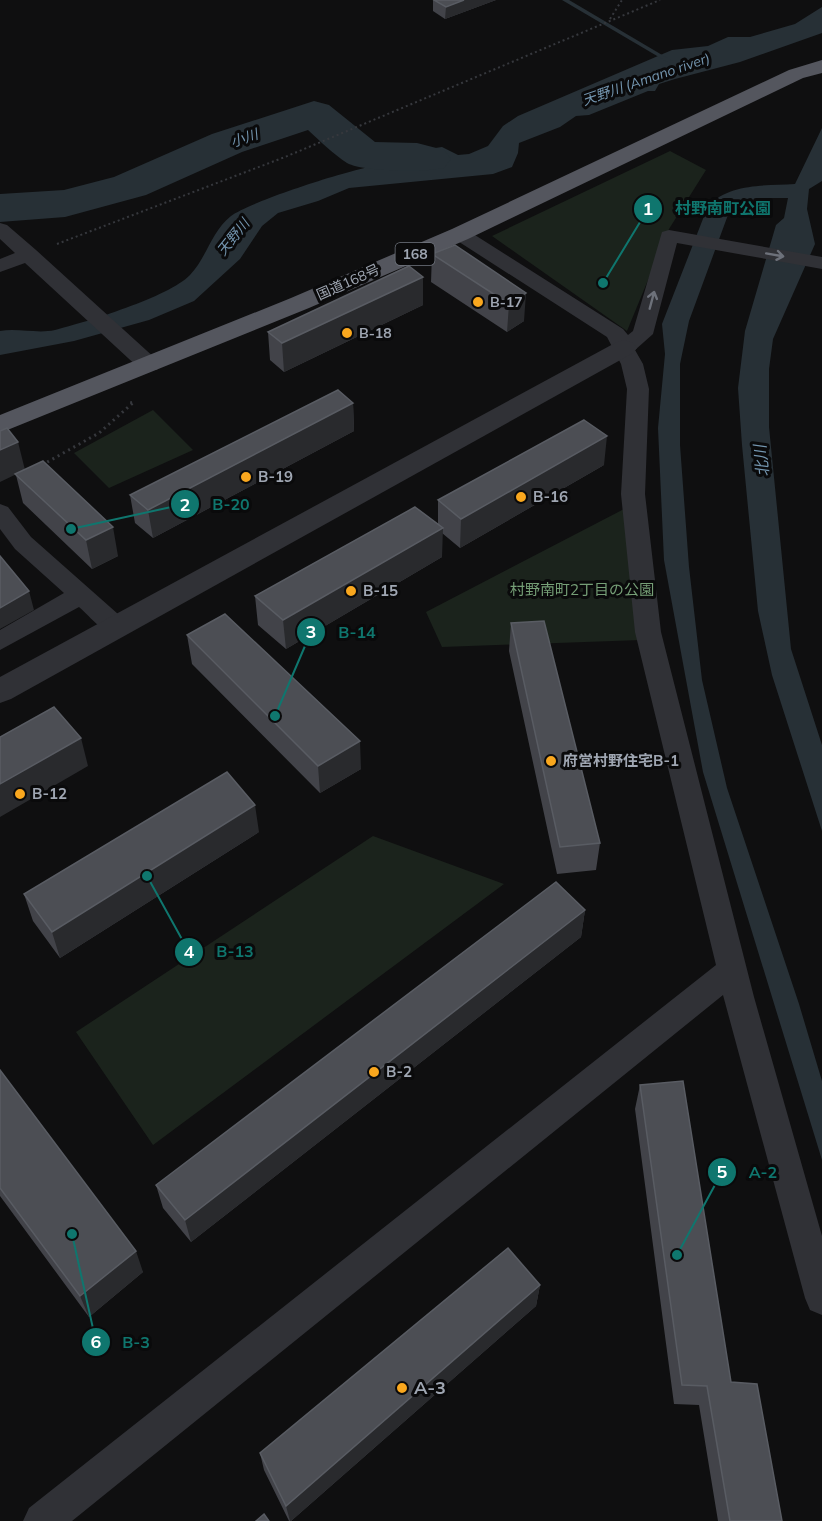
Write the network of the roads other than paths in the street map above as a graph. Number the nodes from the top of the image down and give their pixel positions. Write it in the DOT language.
graph roads {
  1 [pos="822,66"];
  2 [pos="0,229"];
  3 [pos="460,234"];
  4 [pos="32,257"];
  5 [pos="822,263"];
  6 [pos="0,266"];
  7 [pos="624,348"];
  8 [pos="149,365"];
  9 [pos="0,425"];
  10 [pos="0,512"];
  11 [pos="80,595"];
  12 [pos="118,628"];
  13 [pos="0,641"];
  14 [pos="0,691"];
  15 [pos="733,969"];
  16 [pos="822,1298"];
  17 [pos="42,1521"];
  1 -- 3 [label="highway, 国道168号 / 168"];
  2 -- 4 [label="street"];
  3 -- 7 [label="street"];
  3 -- 8 [label="highway, 国道168号 / 168"];
  4 -- 6 [label="street"];
  4 -- 8 [label="street"];
  7 -- 5 [label="street, one-way"];
  7 -- 12 [label="street"];
  7 -- 15 [label="street"];
  8 -- 9 [label="highway, 国道168号 / 168"];
  10 -- 11 [label="street"];
  11 -- 12 [label="street"];
  11 -- 13 [label="street"];
  12 -- 14 [label="street"];
  15 -- 16 [label="street"];
  15 -- 17 [label="street"];
}
